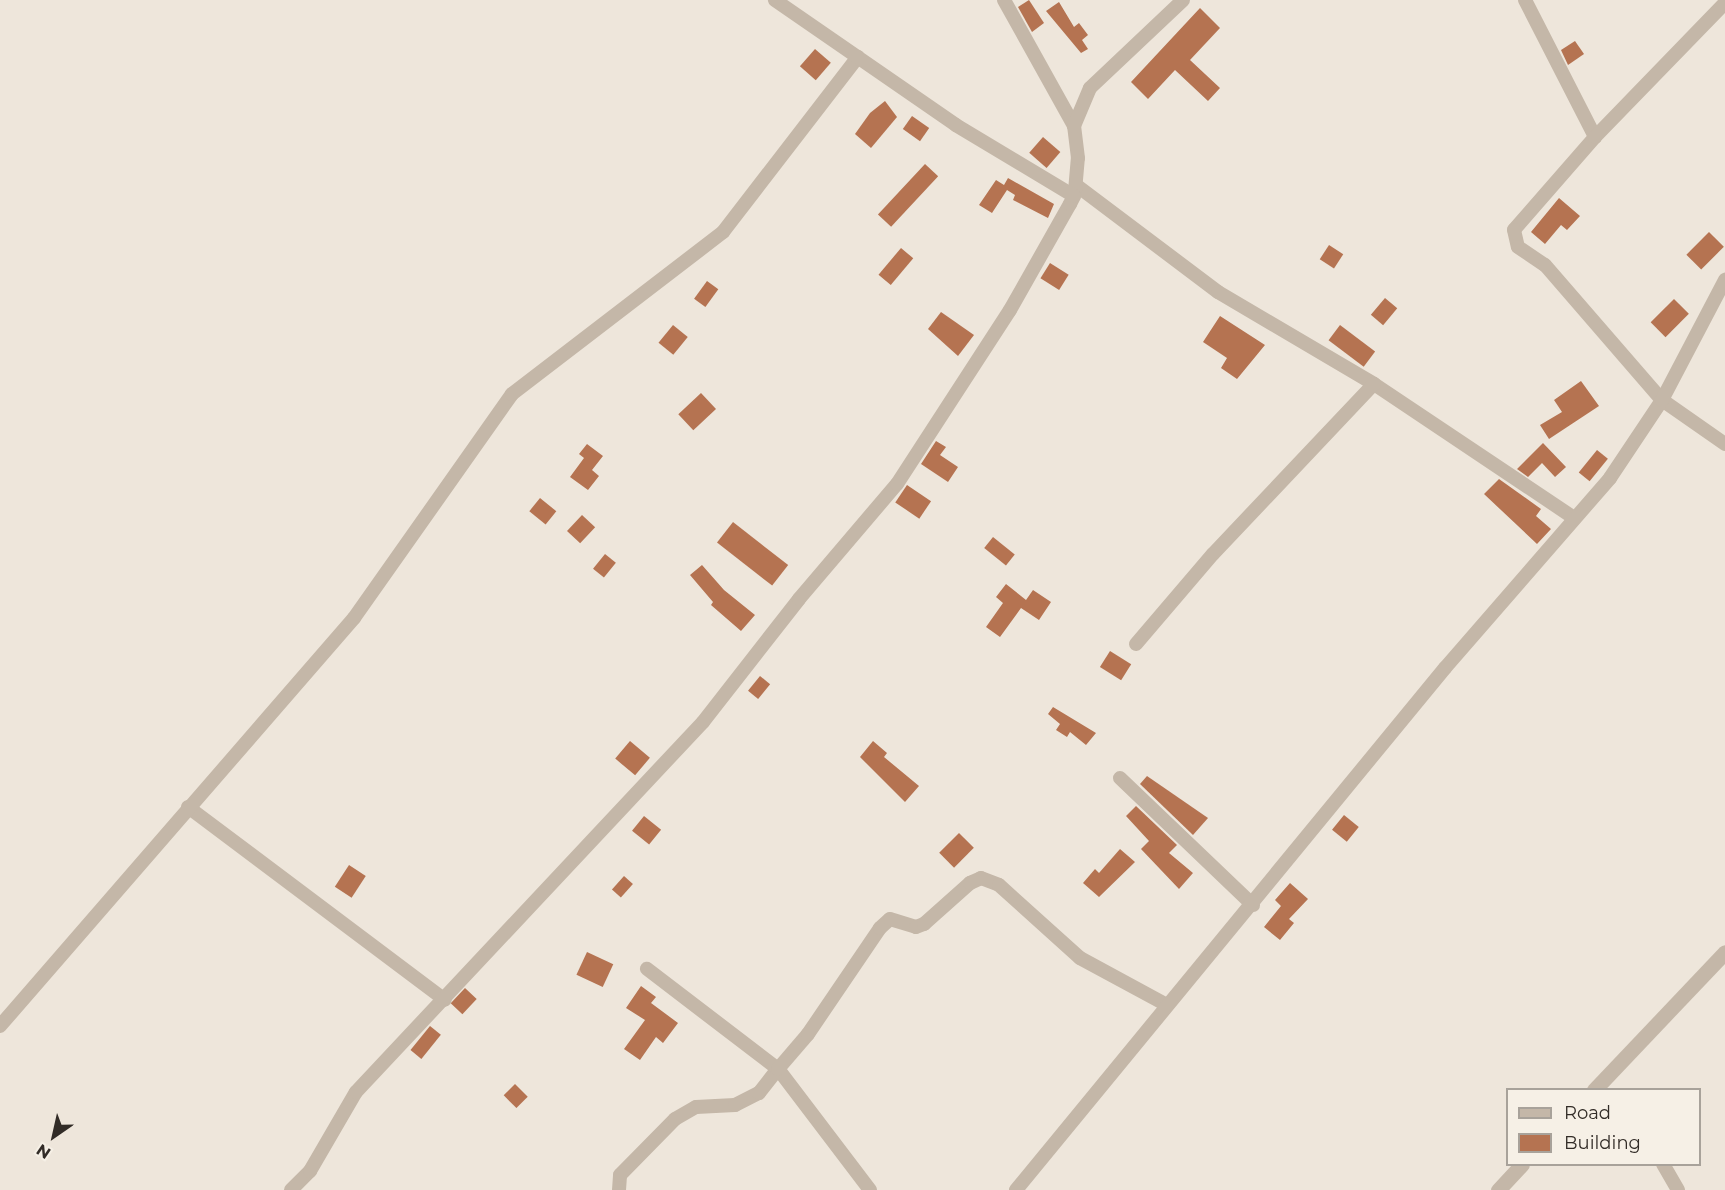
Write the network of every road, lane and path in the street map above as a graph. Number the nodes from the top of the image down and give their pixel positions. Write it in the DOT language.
graph roads {
  1 [pos="776,0"];
  2 [pos="1004,0"];
  3 [pos="1183,0"];
  4 [pos="1526,0"];
  5 [pos="1725,3"];
  6 [pos="858,57"];
  7 [pos="1074,126"];
  8 [pos="1594,137"];
  9 [pos="1075,190"];
  10 [pos="1725,280"];
  11 [pos="1374,384"];
  12 [pos="1662,400"];
  13 [pos="1725,444"];
  14 [pos="1574,518"];
  15 [pos="1136,644"];
  16 [pos="1120,778"];
  17 [pos="188,807"];
  18 [pos="1253,905"];
  19 [pos="1725,952"];
  20 [pos="647,969"];
  21 [pos="445,1000"];
  22 [pos="1167,1005"];
  23 [pos="0,1026"];
  24 [pos="778,1069"];
  25 [pos="1602,1086"];
  26 [pos="1520,1166"];
  27 [pos="1664,1166"];
  28 [pos="291,1190"];
  29 [pos="619,1190"];
  30 [pos="870,1190"];
  31 [pos="1016,1190"];
  32 [pos="1498,1190"];
  33 [pos="1678,1190"];
  1 -- 6 [label="street"];
  2 -- 7 [label="street"];
  3 -- 7 [label="street"];
  4 -- 8 [label="street"];
  5 -- 8 [label="street"];
  6 -- 9 [label="street"];
  6 -- 17 [label="street"];
  7 -- 9 [label="street"];
  8 -- 12 [label="street"];
  9 -- 11 [label="street"];
  9 -- 21 [label="street"];
  10 -- 12 [label="street"];
  11 -- 14 [label="street"];
  11 -- 15 [label="street"];
  12 -- 13 [label="street"];
  12 -- 14 [label="street"];
  14 -- 18 [label="street"];
  16 -- 18 [label="street"];
  17 -- 21 [label="street"];
  17 -- 23 [label="street"];
  18 -- 22 [label="street"];
  19 -- 25 [label="street"];
  20 -- 24 [label="street"];
  21 -- 28 [label="street"];
  22 -- 24 [label="street"];
  22 -- 31 [label="street"];
  24 -- 29 [label="street"];
  24 -- 30 [label="street"];
  26 -- 32 [label="street"];
  27 -- 33 [label="street"];
}
